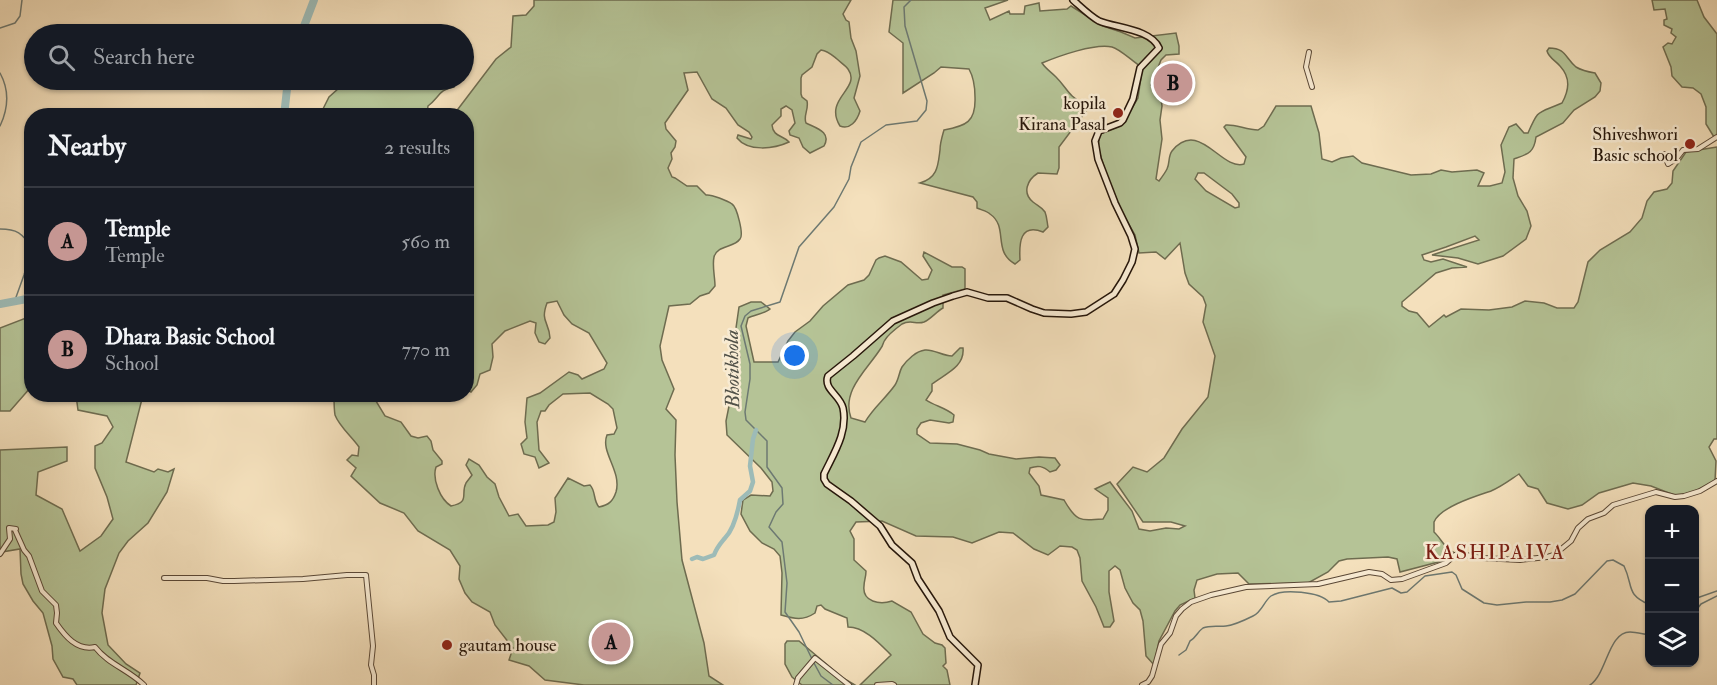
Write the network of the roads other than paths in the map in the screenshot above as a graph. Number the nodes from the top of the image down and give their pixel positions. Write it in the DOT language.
graph roads {
  1 [pos="1073,0"];
  2 [pos="1309,52"];
  3 [pos="1312,87"];
  4 [pos="1717,137"];
  5 [pos="1664,154"];
  6 [pos="1717,482"];
  7 [pos="0,554"];
  8 [pos="164,578"];
  9 [pos="144,685"];
  10 [pos="375,685"];
  11 [pos="796,685"];
  12 [pos="849,685"];
  13 [pos="877,685"];
  14 [pos="894,685"];
  15 [pos="975,685"];
  16 [pos="1142,685"];
  1 -- 15 [label="main road"];
  2 -- 3 [label="street"];
  4 -- 5 [label="street"];
  6 -- 16 [label="street"];
  7 -- 9 [label="street"];
  8 -- 10 [label="street"];
  11 -- 12 [label="street"];
  13 -- 14 [label="street"];
}
